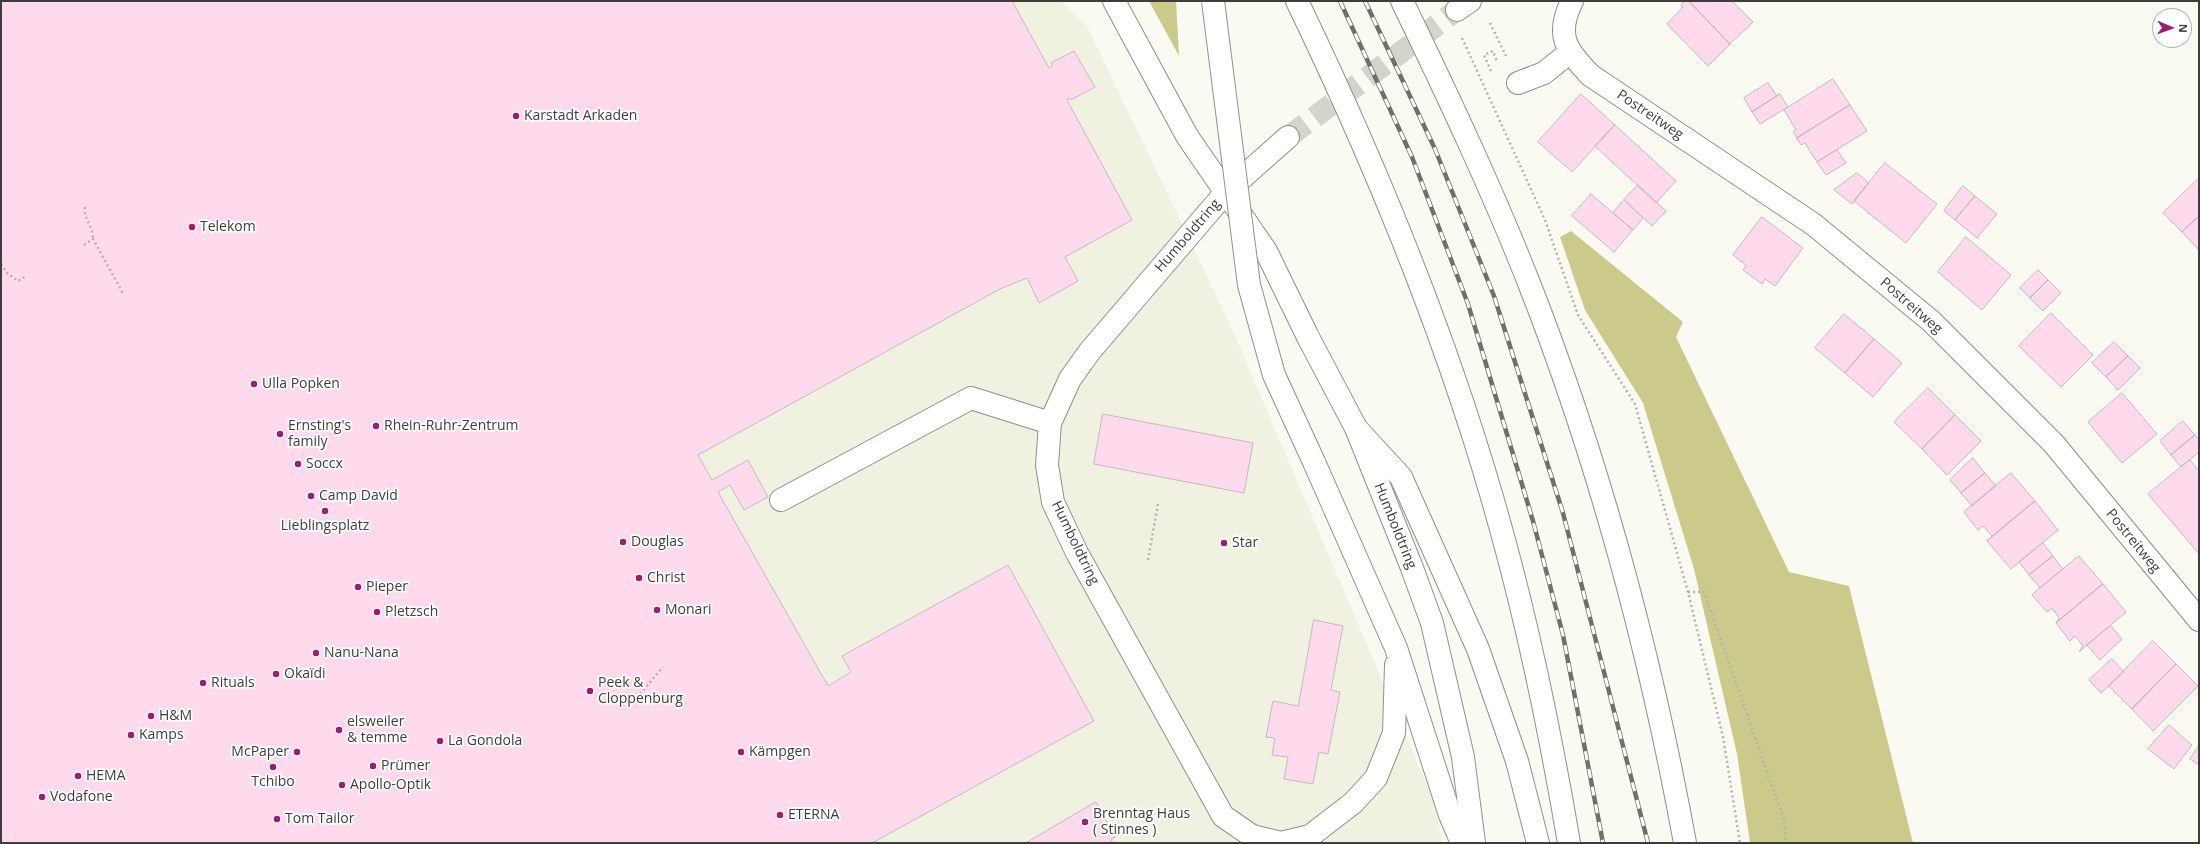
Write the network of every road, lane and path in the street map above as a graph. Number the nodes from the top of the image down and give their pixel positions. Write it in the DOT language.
graph roads {
  1 [pos="1114,1"];
  2 [pos="1213,1"];
  3 [pos="1298,1"];
  4 [pos="1402,1"];
  5 [pos="1572,1"];
  6 [pos="1490,22"];
  7 [pos="1460,35"];
  8 [pos="1569,53"];
  9 [pos="1494,55"];
  10 [pos="1485,59"];
  11 [pos="1518,83"];
  12 [pos="1288,138"];
  13 [pos="1226,192"];
  14 [pos="85,207"];
  15 [pos="93,240"];
  16 [pos="84,244"];
  17 [pos="1,264"];
  18 [pos="26,276"];
  19 [pos="124,295"];
  20 [pos="1050,423"];
  21 [pos="1356,428"];
  22 [pos="781,500"];
  23 [pos="1158,504"];
  24 [pos="1148,560"];
  25 [pos="1688,592"];
  26 [pos="2199,620"];
  27 [pos="1396,648"];
  28 [pos="663,667"];
  29 [pos="640,694"];
  30 [pos="1253,840"];
  31 [pos="1462,843"];
  32 [pos="1474,843"];
  33 [pos="1538,843"];
  34 [pos="1569,843"];
  35 [pos="1685,843"];
  36 [pos="1740,843"];
  37 [pos="1786,843"];
  1 -- 13 [label="main road, Humboldtring"];
  2 -- 27 [label="main road, bridge"];
  3 -- 34 [label="main road"];
  4 -- 35 [label="main road"];
  5 -- 8 [label="main road"];
  6 -- 11 [label="path"];
  7 -- 25 [label="path"];
  8 -- 11 [label="main road"];
  8 -- 26 [label="main road, Postreitweg"];
  9 -- 10 [label="path"];
  12 -- 13 [label="main road, Humboldtring"];
  13 -- 20 [label="main road, Humboldtring"];
  13 -- 21 [label="main road, Humboldtring"];
  14 -- 15 [label="path"];
  15 -- 16 [label="path"];
  15 -- 19 [label="path"];
  17 -- 18 [label="path"];
  20 -- 22 [label="main road"];
  20 -- 30 [label="main road, Humboldtring"];
  21 -- 32 [label="main road, Humboldtring"];
  21 -- 33 [label="main road"];
  23 -- 24 [label="path"];
  25 -- 36 [label="path"];
  25 -- 37 [label="path"];
  27 -- 30 [label="main road"];
  27 -- 31 [label="main road"];
  28 -- 29 [label="path"];
}
